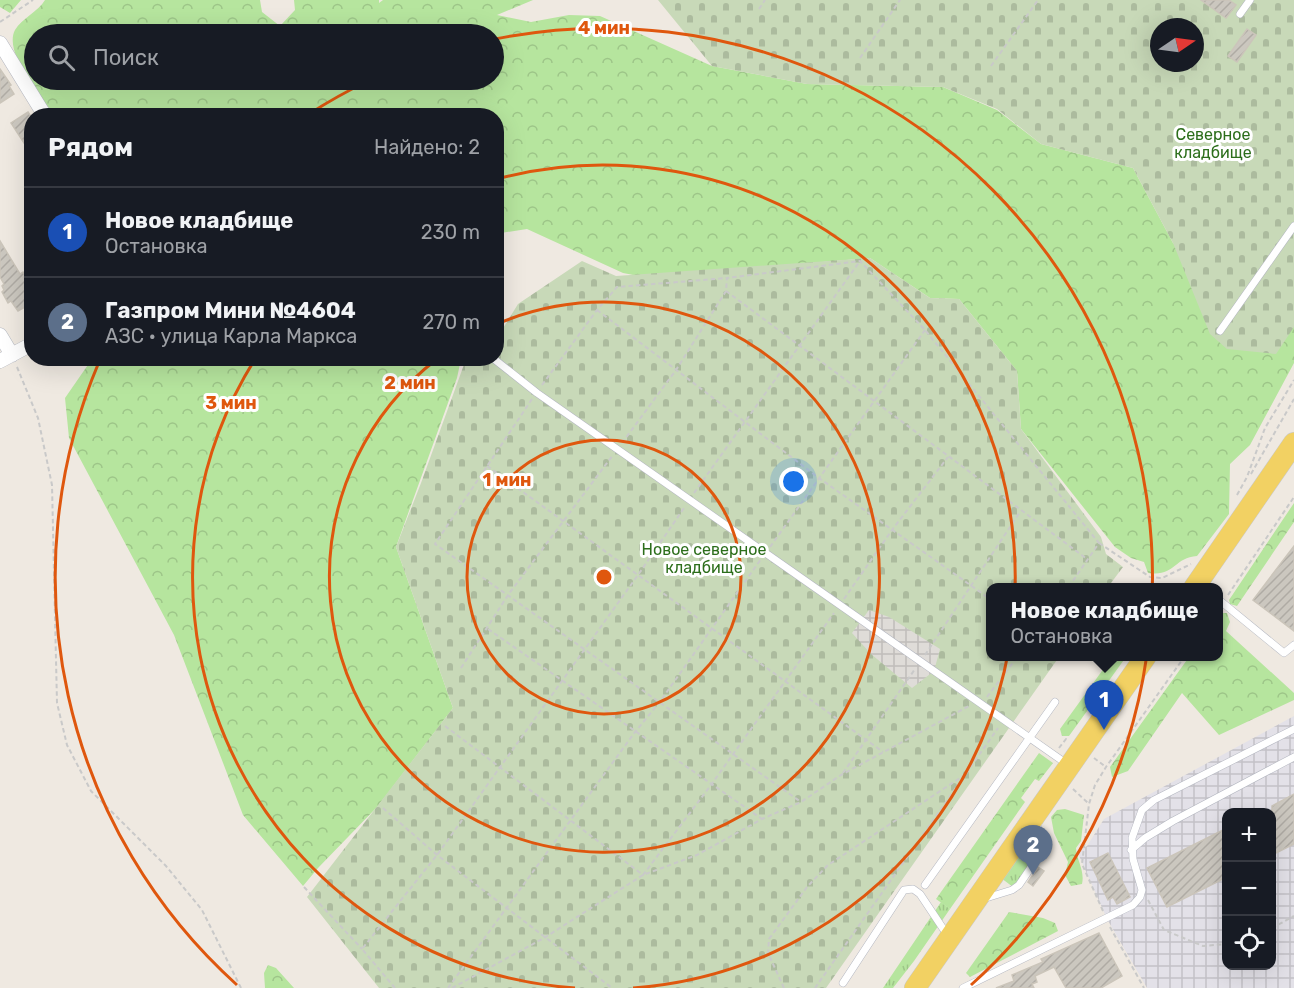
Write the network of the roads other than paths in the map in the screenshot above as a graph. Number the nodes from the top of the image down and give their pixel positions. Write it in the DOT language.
graph roads {
  1 [pos="1250,0"];
  2 [pos="1240,14"];
  3 [pos="0,43"];
  4 [pos="24,82"];
  5 [pos="29,90"];
  6 [pos="40,108"];
  7 [pos="1294,226"];
  8 [pos="1220,331"];
  9 [pos="0,335"];
  10 [pos="24,348"];
  11 [pos="6,358"];
  12 [pos="503,366"];
  13 [pos="1294,443"];
  14 [pos="1197,580"];
  15 [pos="1223,603"];
  16 [pos="1294,645"];
  17 [pos="1143,661"];
  18 [pos="1055,702"];
  19 [pos="1294,729"];
  20 [pos="1029,738"];
  21 [pos="1294,757"];
  22 [pos="1065,772"];
  23 [pos="1131,850"];
  24 [pos="925,885"];
  25 [pos="950,938"];
  26 [pos="843,983"];
  27 [pos="915,988"];
  28 [pos="963,988"];
  1 -- 2 [label="lane"];
  3 -- 4 [label="street"];
  5 -- 6 [label="street"];
  7 -- 8 [label="lane"];
  9 -- 11 [label="street"];
  10 -- 11 [label="street"];
  12 -- 20 [label="lane"];
  13 -- 14 [label="main road"];
  15 -- 16 [label="lane"];
  17 -- 22 [label="main road"];
  18 -- 20 [label="lane"];
  19 -- 23 [label="lane"];
  20 -- 22 [label="lane"];
  20 -- 24 [label="lane"];
  21 -- 23 [label="lane"];
  22 -- 25 [label="main road"];
  23 -- 28 [label="lane"];
  25 -- 26 [label="lane"];
  25 -- 27 [label="main road"];
}
